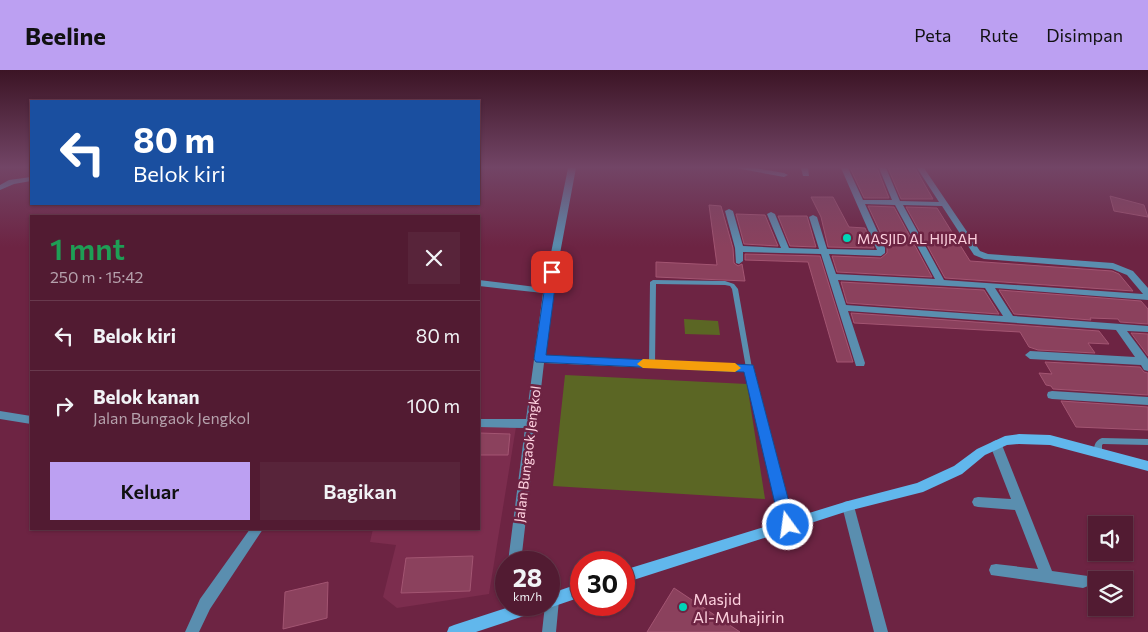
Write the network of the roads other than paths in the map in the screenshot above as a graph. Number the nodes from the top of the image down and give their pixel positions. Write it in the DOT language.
graph roads {
  1 [pos="567,194"];
  2 [pos="856,194"];
  3 [pos="894,194"];
  4 [pos="937,194"];
  5 [pos="859,202"];
  6 [pos="897,202"];
  7 [pos="943,204"];
  8 [pos="728,211"];
  9 [pos="771,214"];
  10 [pos="813,217"];
  11 [pos="739,248"];
  12 [pos="786,250"];
  13 [pos="826,252"];
  14 [pos="738,261"];
  15 [pos="833,278"];
  16 [pos="480,283"];
  17 [pos="941,283"];
  18 [pos="988,285"];
  19 [pos="548,290"];
  20 [pos="1148,296"];
  21 [pos="843,308"];
  22 [pos="1010,320"];
  23 [pos="1119,327"];
  24 [pos="1148,329"];
  25 [pos="1030,355"];
  26 [pos="540,359"];
  27 [pos="860,363"];
  28 [pos="652,364"];
  29 [pos="1146,364"];
  30 [pos="749,368"];
  31 [pos="1052,395"];
  32 [pos="1148,400"];
  33 [pos="0,415"];
  34 [pos="30,420"];
  35 [pos="480,423"];
  36 [pos="531,424"];
  37 [pos="1148,442"];
  38 [pos="996,445"];
  39 [pos="1098,453"];
  40 [pos="1148,466"];
  41 [pos="978,502"];
  42 [pos="848,506"];
  43 [pos="1019,506"];
  44 [pos="788,525"];
  45 [pos="256,530"];
  46 [pos="515,551"];
  47 [pos="996,570"];
  48 [pos="635,574"];
  49 [pos="1047,576"];
  50 [pos="1083,581"];
  51 [pos="495,615"];
  52 [pos="550,616"];
  53 [pos="192,632"];
  54 [pos="454,632"];
  55 [pos="549,632"];
  56 [pos="881,632"];
  1 -- 19 [label="street, Jalan Bungaok Jengkol"];
  2 -- 5 [label="street"];
  3 -- 6 [label="street"];
  4 -- 7 [label="street"];
  5 -- 6 [label="street"];
  5 -- 13 [label="street"];
  6 -- 7 [label="street"];
  6 -- 17 [label="street"];
  7 -- 20 [label="street"];
  8 -- 11 [label="street"];
  9 -- 12 [label="street"];
  10 -- 13 [label="street"];
  11 -- 12 [label="street"];
  11 -- 14 [label="street"];
  12 -- 13 [label="street"];
  13 -- 15 [label="street"];
  15 -- 17 [label="street"];
  15 -- 21 [label="street"];
  16 -- 19 [label="street"];
  17 -- 18 [label="street"];
  18 -- 20 [label="street"];
  18 -- 22 [label="street"];
  19 -- 26 [label="street, Jalan Bungaok Jengkol"];
  21 -- 22 [label="street"];
  21 -- 27 [label="street"];
  22 -- 23 [label="street"];
  23 -- 24 [label="street"];
  23 -- 29 [label="street"];
  25 -- 29 [label="street"];
  26 -- 28 [label="street"];
  26 -- 36 [label="street, Jalan Bungaok Jengkol"];
  28 -- 30 [label="street"];
  28 -- 30 [label="lane"];
  30 -- 44 [label="street"];
  31 -- 32 [label="street"];
  33 -- 34 [label="street"];
  35 -- 36 [label="street"];
  36 -- 46 [label="street, Jalan Bungaok Jengkol"];
  37 -- 39 [label="lane"];
  38 -- 39 [label="street"];
  38 -- 42 [label="street"];
  38 -- 43 [label="street"];
  39 -- 40 [label="street"];
  41 -- 43 [label="street"];
  42 -- 44 [label="street"];
  42 -- 56 [label="street"];
  43 -- 49 [label="street"];
  44 -- 48 [label="street"];
  45 -- 53 [label="street"];
  47 -- 49 [label="street"];
  49 -- 50 [label="street"];
  51 -- 54 [label="street"];
  52 -- 55 [label="street"];
}
